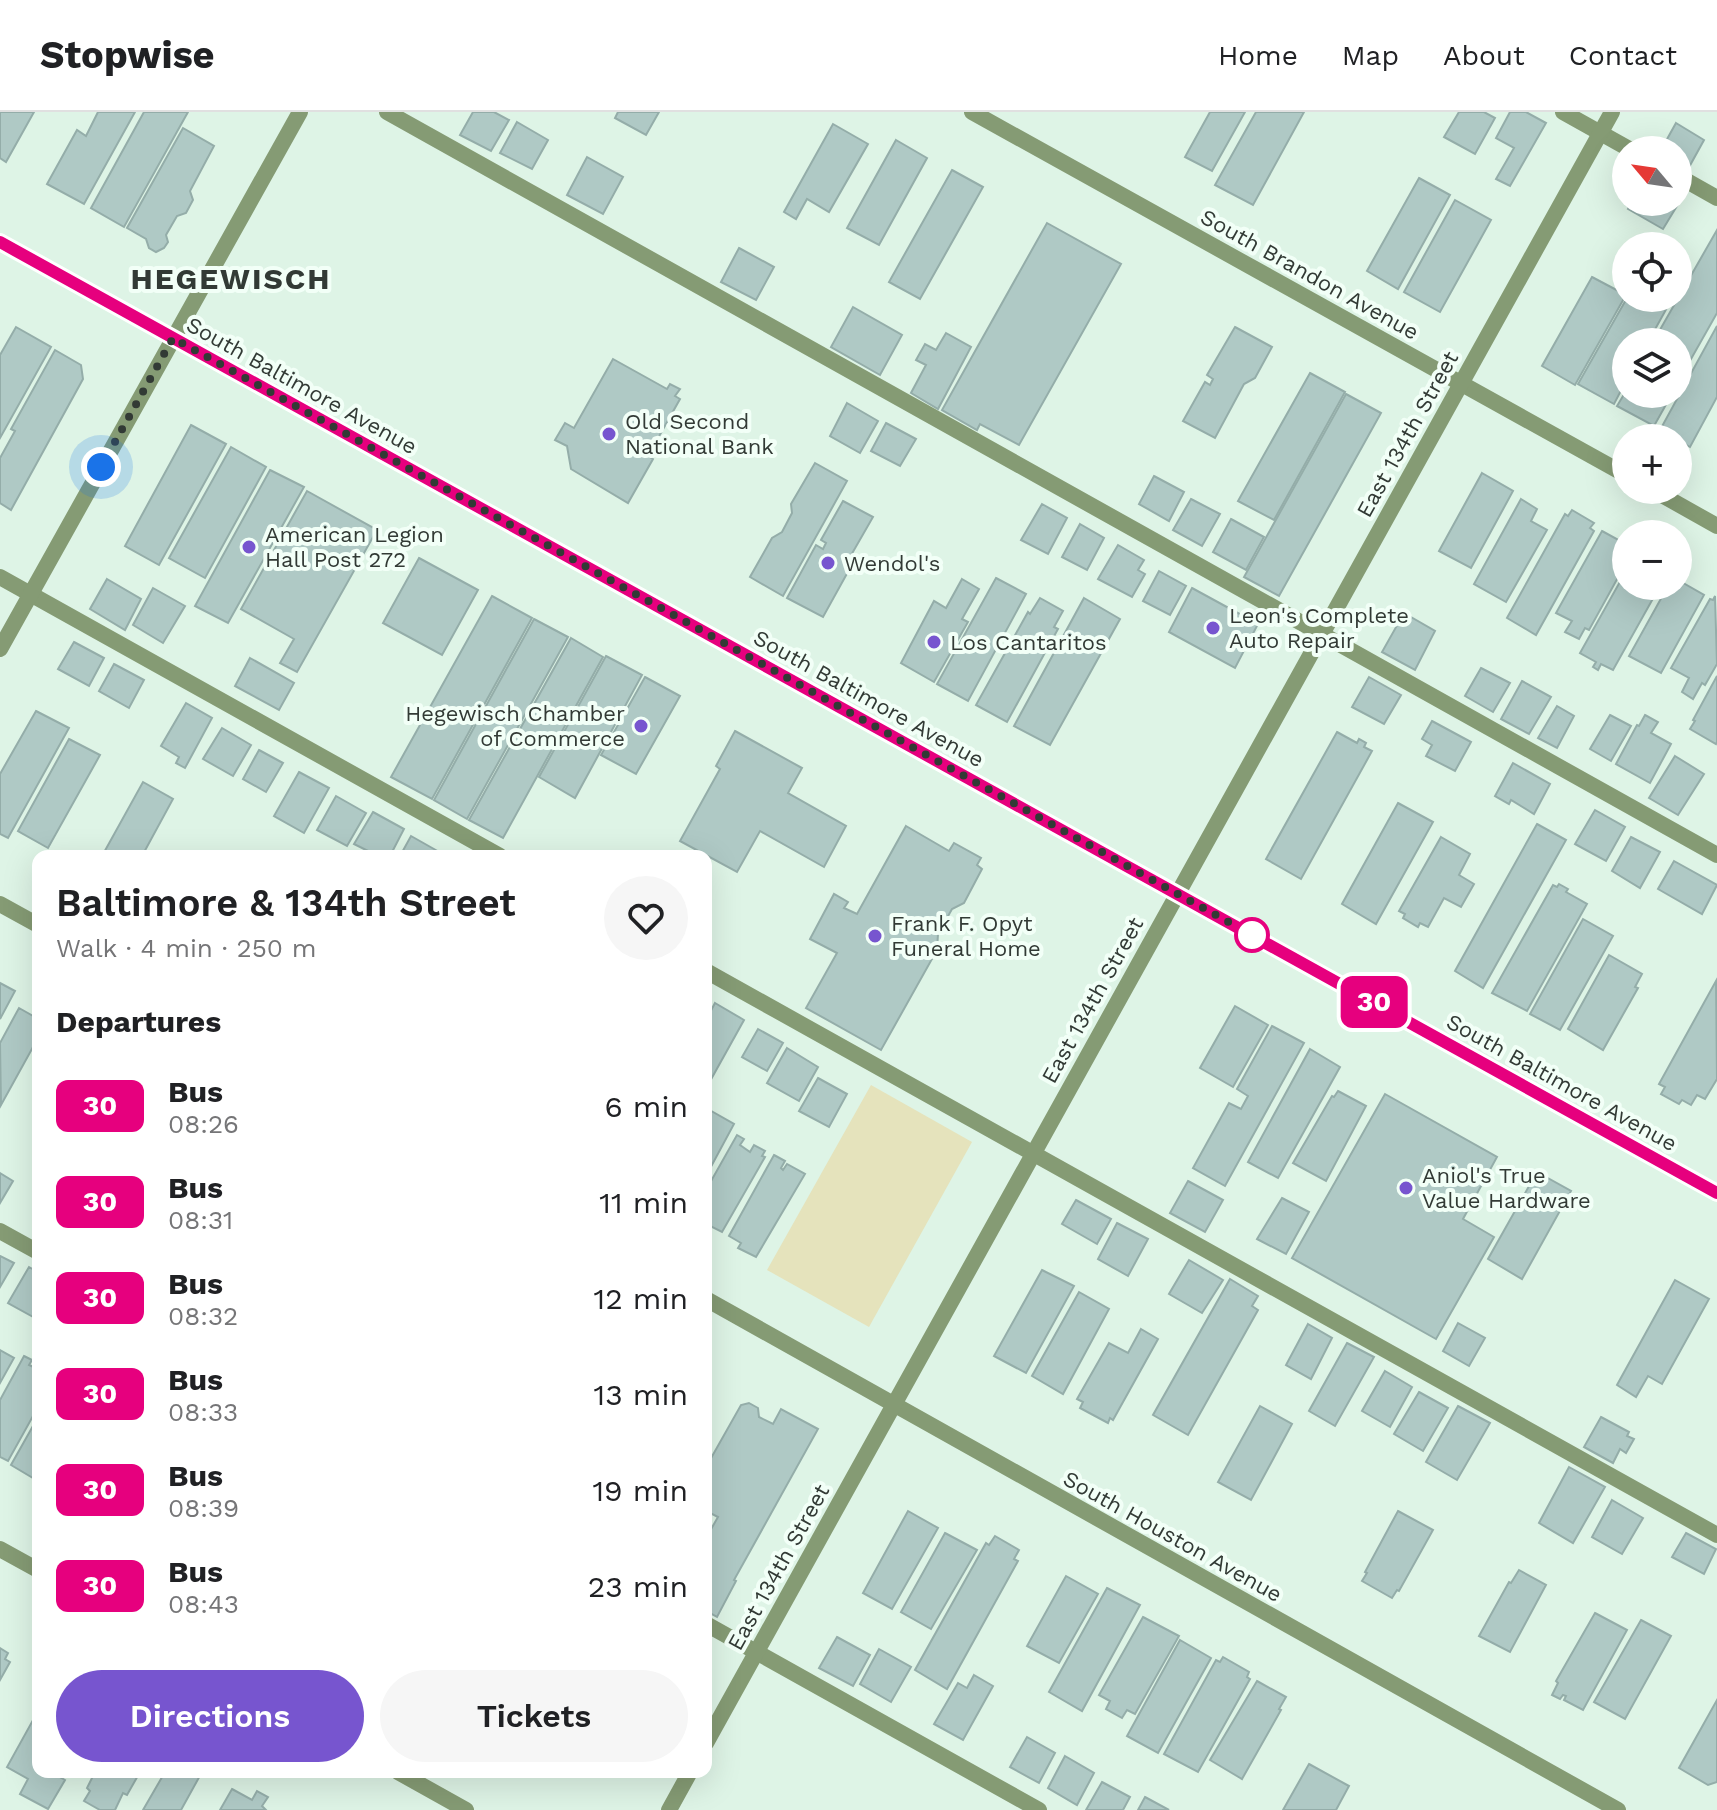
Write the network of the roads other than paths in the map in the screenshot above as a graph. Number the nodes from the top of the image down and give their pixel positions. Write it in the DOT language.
graph roads {
  1 [pos="300,112"];
  2 [pos="387,112"];
  3 [pos="972,112"];
  4 [pos="1563,112"];
  5 [pos="1612,112"];
  6 [pos="1600,133"];
  7 [pos="1612,140"];
  8 [pos="1692,184"];
  9 [pos="1717,198"];
  10 [pos="0,242"];
  11 [pos="173,338"];
  12 [pos="1461,383"];
  13 [pos="1612,467"];
  14 [pos="1678,504"];
  15 [pos="1717,526"];
  16 [pos="0,577"];
  17 [pos="31,594"];
  18 [pos="1321,634"];
  19 [pos="0,649"];
  20 [pos="489,850"];
  21 [pos="1717,855"];
  22 [pos="1177,893"];
  23 [pos="0,904"];
  24 [pos="32,922"];
  25 [pos="712,974"];
  26 [pos="1033,1153"];
  27 [pos="1717,1193"];
  28 [pos="0,1231"];
  29 [pos="32,1249"];
  30 [pos="712,1302"];
  31 [pos="893,1404"];
  32 [pos="1717,1535"];
  33 [pos="0,1549"];
  34 [pos="32,1567"];
  35 [pos="712,1627"];
  36 [pos="756,1652"];
  37 [pos="712,1732"];
  38 [pos="409,1778"];
  39 [pos="687,1778"];
  40 [pos="466,1810"];
  41 [pos="669,1810"];
  42 [pos="1039,1810"];
  43 [pos="1618,1810"];
  1 -- 11 [label="street"];
  2 -- 18 [label="street"];
  3 -- 12 [label="street, South Brandon Avenue"];
  4 -- 6 [label="street"];
  5 -- 6 [label="street, East 134th Street"];
  6 -- 7 [label="street"];
  6 -- 12 [label="street, East 134th Street"];
  8 -- 9 [label="street"];
  10 -- 11 [label="street, South Baltimore Avenue"];
  11 -- 17 [label="street"];
  11 -- 22 [label="street, South Baltimore Avenue"];
  12 -- 13 [label="street, South Brandon Avenue"];
  12 -- 18 [label="street, East 134th Street"];
  14 -- 15 [label="street"];
  16 -- 17 [label="street"];
  17 -- 19 [label="street"];
  17 -- 20 [label="street"];
  18 -- 21 [label="street"];
  18 -- 22 [label="street, East 134th Street"];
  22 -- 26 [label="street, East 134th Street"];
  22 -- 27 [label="street, South Baltimore Avenue"];
  23 -- 24 [label="street"];
  25 -- 26 [label="street"];
  26 -- 31 [label="street, East 134th Street"];
  26 -- 32 [label="street"];
  28 -- 29 [label="street"];
  30 -- 31 [label="street, South Houston Avenue"];
  31 -- 36 [label="street, East 134th Street"];
  31 -- 43 [label="street, South Houston Avenue"];
  33 -- 34 [label="street"];
  35 -- 36 [label="street"];
  36 -- 37 [label="street, East 134th Street"];
  36 -- 42 [label="street"];
  38 -- 40 [label="street"];
  39 -- 41 [label="street"];
}
